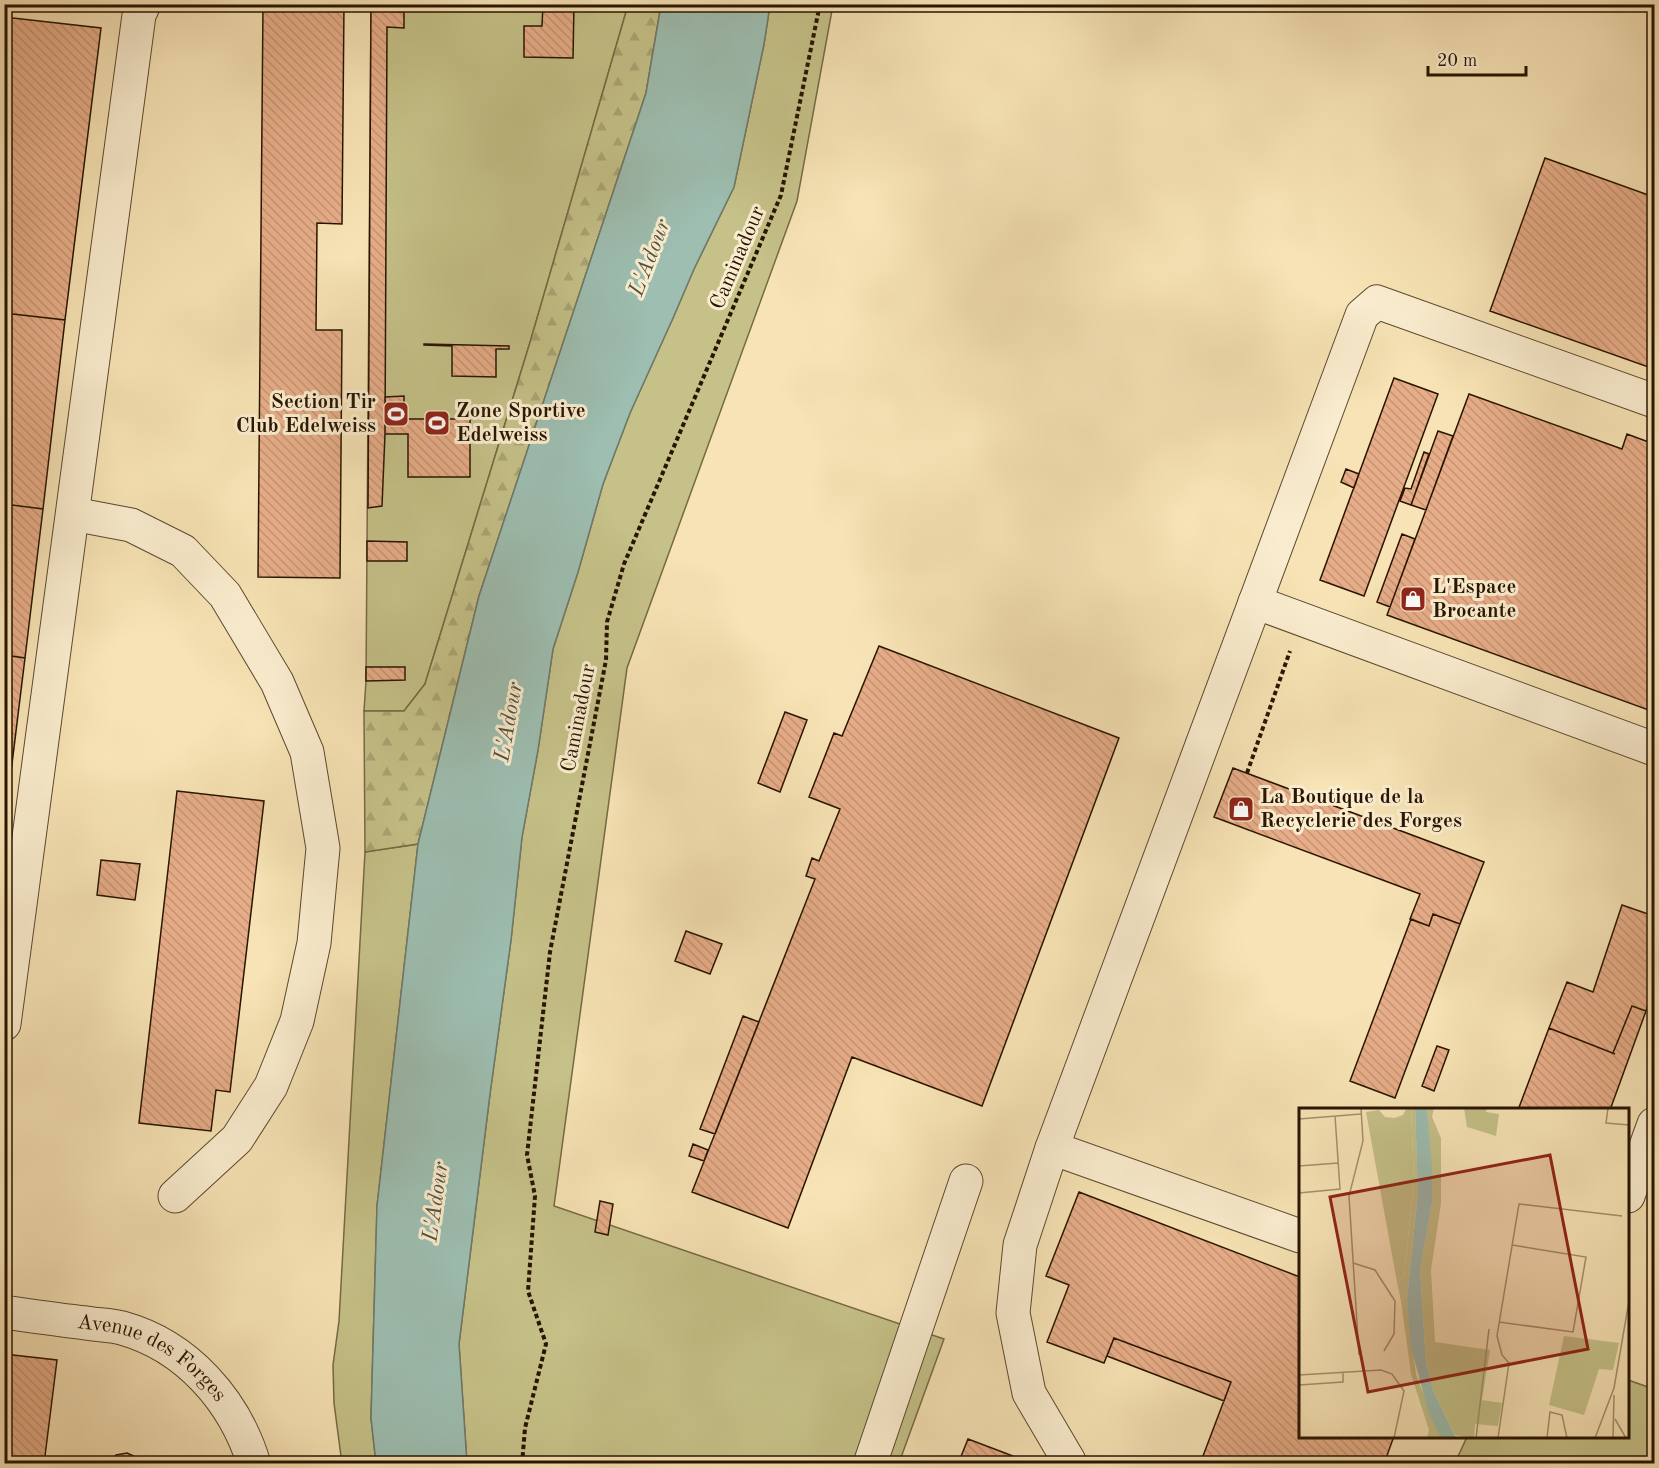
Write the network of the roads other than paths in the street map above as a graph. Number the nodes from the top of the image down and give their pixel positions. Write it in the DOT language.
graph roads {
  1 [pos="144,4"];
  2 [pos="1654,401"];
  3 [pos="73,514"];
  4 [pos="1255,602"];
  5 [pos="1654,749"];
  6 [pos="4,1024"];
  7 [pos="1654,1124"];
  8 [pos="1052,1148"];
  9 [pos="966,1181"];
  10 [pos="1629,1193"];
  11 [pos="175,1196"];
  12 [pos="1299,1236"];
  13 [pos="4,1312"];
  14 [pos="254,1464"];
  15 [pos="870,1464"];
  16 [pos="1068,1464"];
  1 -- 3 [label="street"];
  2 -- 4 [label="street"];
  3 -- 6 [label="street"];
  3 -- 11 [label="street"];
  4 -- 5 [label="street"];
  4 -- 8 [label="street"];
  7 -- 10 [label="street"];
  8 -- 12 [label="street"];
  8 -- 16 [label="street"];
  9 -- 15 [label="street"];
  13 -- 14 [label="street, Avenue des Forges"];
}
